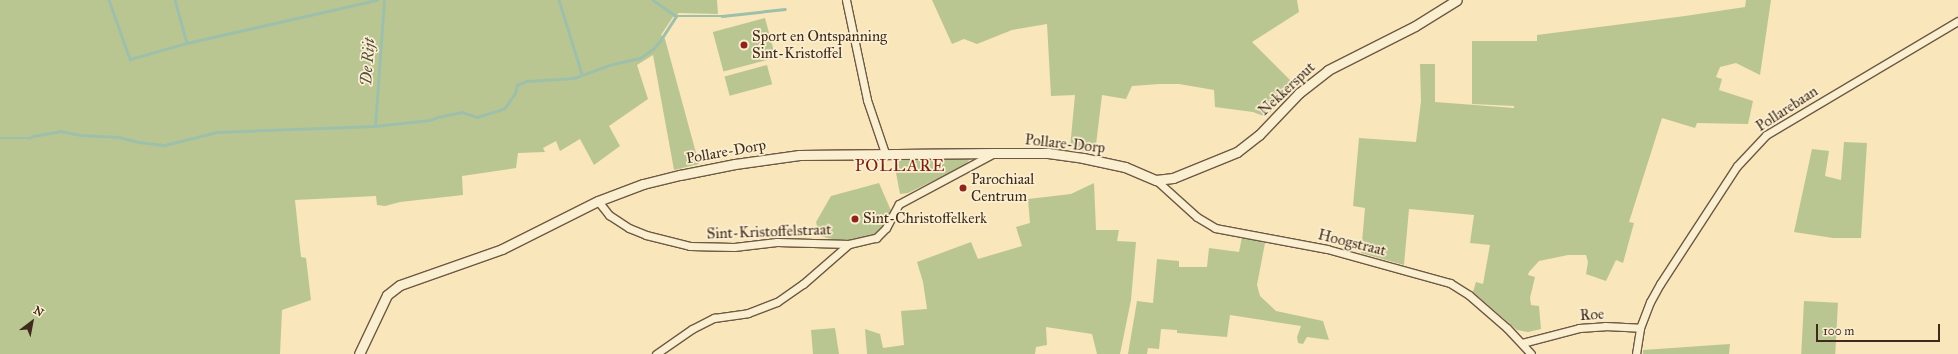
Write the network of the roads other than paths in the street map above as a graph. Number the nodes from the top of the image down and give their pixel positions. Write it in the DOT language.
graph roads {
  1 [pos="846,0"];
  2 [pos="1457,0"];
  3 [pos="1958,21"];
  4 [pos="885,153"];
  5 [pos="994,153"];
  6 [pos="1156,180"];
  7 [pos="598,201"];
  8 [pos="849,244"];
  9 [pos="1640,328"];
  10 [pos="1522,343"];
  11 [pos="359,354"];
  12 [pos="656,354"];
  13 [pos="1531,354"];
  14 [pos="1636,354"];
  1 -- 4 [label="street"];
  2 -- 6 [label="street, Nekkersput"];
  3 -- 9 [label="street, Pollarebaan"];
  4 -- 5 [label="street, Pollare-Dorp"];
  4 -- 7 [label="street, Pollare-Dorp"];
  5 -- 6 [label="street, Pollare-Dorp"];
  5 -- 8 [label="street, Sint-Kristoffelstraat"];
  6 -- 10 [label="street, Hoogstraat"];
  7 -- 8 [label="street, Sint-Kristoffelstraat"];
  7 -- 11 [label="street, Pollare-Dorp"];
  8 -- 12 [label="street"];
  9 -- 10 [label="street, Roe"];
  9 -- 14 [label="street"];
  10 -- 13 [label="street, Hoogstraat"];
}
